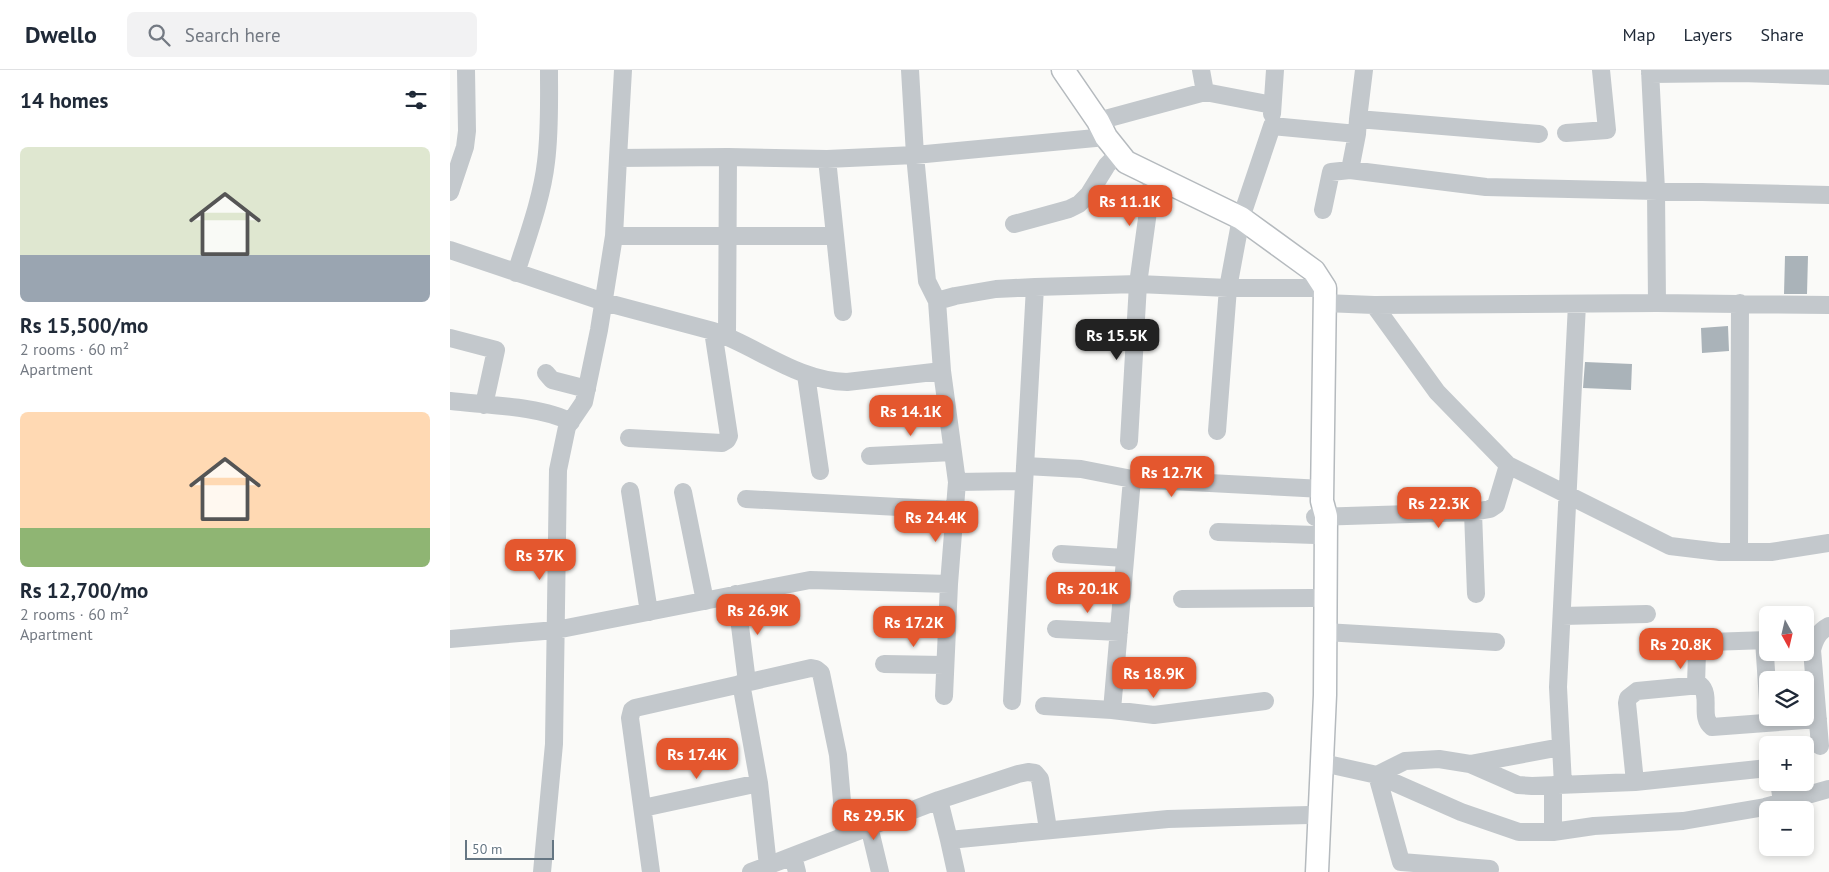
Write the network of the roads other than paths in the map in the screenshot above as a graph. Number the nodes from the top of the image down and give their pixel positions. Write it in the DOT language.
graph roads {
  1 [pos="466,70"];
  2 [pos="549,70"];
  3 [pos="623,70"];
  4 [pos="910,70"];
  5 [pos="1063,70"];
  6 [pos="1201,70"];
  7 [pos="1275,70"];
  8 [pos="1364,70"];
  9 [pos="1601,70"];
  10 [pos="1650,72"];
  11 [pos="1829,76"];
  12 [pos="1205,92"];
  13 [pos="1272,105"];
  14 [pos="1357,126"];
  15 [pos="1271,130"];
  16 [pos="1539,134"];
  17 [pos="1566,134"];
  18 [pos="1108,137"];
  19 [pos="915,155"];
  20 [pos="728,157"];
  21 [pos="618,158"];
  22 [pos="827,159"];
  23 [pos="1350,170"];
  24 [pos="1154,175"];
  25 [pos="1656,190"];
  26 [pos="450,192"];
  27 [pos="1829,195"];
  28 [pos="1323,210"];
  29 [pos="1241,218"];
  30 [pos="1014,224"];
  31 [pos="614,236"];
  32 [pos="727,236"];
  33 [pos="835,236"];
  34 [pos="450,250"];
  35 [pos="516,273"];
  36 [pos="1138,284"];
  37 [pos="1034,287"];
  38 [pos="1228,288"];
  39 [pos="1325,296"];
  40 [pos="937,301"];
  41 [pos="604,302"];
  42 [pos="1657,303"];
  43 [pos="1577,304"];
  44 [pos="1740,304"];
  45 [pos="1374,305"];
  46 [pos="1829,305"];
  47 [pos="843,312"];
  48 [pos="720,333"];
  49 [pos="450,338"];
  50 [pos="942,371"];
  51 [pos="546,374"];
  52 [pos="806,375"];
  53 [pos="587,389"];
  54 [pos="450,401"];
  55 [pos="484,405"];
  56 [pos="571,422"];
  57 [pos="1217,431"];
  58 [pos="629,438"];
  59 [pos="1129,441"];
  60 [pos="953,452"];
  61 [pos="870,456"];
  62 [pos="1508,465"];
  63 [pos="820,471"];
  64 [pos="1024,474"];
  65 [pos="1132,480"];
  66 [pos="957,482"];
  67 [pos="630,491"];
  68 [pos="683,492"];
  69 [pos="1567,495"];
  70 [pos="746,499"];
  71 [pos="955,510"];
  72 [pos="1320,512"];
  73 [pos="1473,512"];
  74 [pos="1218,532"];
  75 [pos="1829,543"];
  76 [pos="1739,552"];
  77 [pos="1061,554"];
  78 [pos="1125,558"];
  79 [pos="949,584"];
  80 [pos="736,594"];
  81 [pos="1476,594"];
  82 [pos="1313,598"];
  83 [pos="1182,599"];
  84 [pos="705,601"];
  85 [pos="649,612"];
  86 [pos="1647,614"];
  87 [pos="1562,616"];
  88 [pos="1056,629"];
  89 [pos="556,630"];
  90 [pos="1119,632"];
  91 [pos="1325,632"];
  92 [pos="1817,634"];
  93 [pos="450,639"];
  94 [pos="1759,640"];
  95 [pos="1496,642"];
  96 [pos="884,664"];
  97 [pos="944,665"];
  98 [pos="744,683"];
  99 [pos="1696,685"];
  100 [pos="944,696"];
  101 [pos="1318,696"];
  102 [pos="1012,701"];
  103 [pos="1265,701"];
  104 [pos="1044,706"];
  105 [pos="1112,710"];
  106 [pos="1814,719"];
  107 [pos="1818,719"];
  108 [pos="1759,721"];
  109 [pos="1820,746"];
  110 [pos="1562,747"];
  111 [pos="1323,763"];
  112 [pos="1470,764"];
  113 [pos="1759,769"];
  114 [pos="1377,775"];
  115 [pos="1635,782"];
  116 [pos="758,783"];
  117 [pos="1558,785"];
  118 [pos="1829,789"];
  119 [pos="939,800"];
  120 [pos="1786,801"];
  121 [pos="1759,807"];
  122 [pos="643,808"];
  123 [pos="1309,815"];
  124 [pos="870,826"];
  125 [pos="1048,829"];
  126 [pos="1553,832"];
  127 [pos="845,836"];
  128 [pos="949,840"];
  129 [pos="795,864"];
  130 [pos="1402,867"];
  131 [pos="760,869"];
  132 [pos="1490,869"];
  133 [pos="542,872"];
  134 [pos="651,872"];
  135 [pos="880,872"];
  136 [pos="956,872"];
  137 [pos="1306,872"];
  138 [pos="1317,872"];
  1 -- 26 [label="street"];
  2 -- 35 [label="street"];
  3 -- 21 [label="street"];
  4 -- 19 [label="street"];
  5 -- 18 [label="main road"];
  6 -- 12 [label="street"];
  7 -- 13 [label="street"];
  8 -- 14 [label="street"];
  9 -- 17 [label="street"];
  10 -- 11 [label="street"];
  10 -- 25 [label="street"];
  12 -- 13 [label="street"];
  12 -- 18 [label="street"];
  13 -- 15 [label="street"];
  14 -- 15 [label="street"];
  14 -- 16 [label="street"];
  14 -- 23 [label="street"];
  15 -- 29 [label="street"];
  18 -- 19 [label="street"];
  18 -- 24 [label="main road"];
  18 -- 30 [label="street"];
  19 -- 22 [label="street"];
  19 -- 40 [label="street"];
  20 -- 21 [label="street"];
  20 -- 22 [label="street"];
  20 -- 32 [label="street"];
  21 -- 31 [label="street"];
  22 -- 33 [label="street"];
  23 -- 25 [label="street"];
  23 -- 28 [label="street"];
  24 -- 29 [label="main road"];
  24 -- 36 [label="street"];
  25 -- 27 [label="street"];
  25 -- 42 [label="street"];
  29 -- 38 [label="street"];
  29 -- 39 [label="main road"];
  31 -- 32 [label="street"];
  31 -- 41 [label="street"];
  32 -- 33 [label="street"];
  32 -- 48 [label="street"];
  33 -- 47 [label="street"];
  34 -- 35 [label="street"];
  35 -- 41 [label="street"];
  36 -- 37 [label="street"];
  36 -- 38 [label="street"];
  36 -- 59 [label="street"];
  37 -- 40 [label="street"];
  37 -- 64 [label="street"];
  38 -- 39 [label="street"];
  38 -- 57 [label="street"];
  39 -- 45 [label="street"];
  39 -- 72 [label="main road"];
  40 -- 50 [label="street"];
  41 -- 48 [label="street"];
  41 -- 53 [label="street"];
  42 -- 43 [label="street"];
  42 -- 44 [label="street"];
  43 -- 45 [label="street"];
  43 -- 69 [label="street"];
  44 -- 46 [label="street"];
  44 -- 76 [label="street"];
  45 -- 62 [label="street"];
  48 -- 52 [label="street"];
  48 -- 58 [label="street"];
  49 -- 55 [label="street"];
  50 -- 52 [label="street"];
  50 -- 60 [label="street"];
  51 -- 53 [label="street"];
  52 -- 63 [label="street"];
  53 -- 56 [label="street"];
  54 -- 55 [label="street"];
  55 -- 56 [label="street"];
  56 -- 89 [label="street"];
  60 -- 61 [label="street"];
  60 -- 66 [label="street"];
  62 -- 69 [label="street"];
  62 -- 73 [label="street"];
  64 -- 65 [label="street"];
  64 -- 66 [label="street"];
  64 -- 102 [label="street"];
  65 -- 72 [label="street"];
  65 -- 78 [label="street"];
  66 -- 71 [label="street"];
  67 -- 85 [label="street"];
  68 -- 84 [label="street"];
  69 -- 76 [label="street"];
  69 -- 87 [label="street"];
  70 -- 71 [label="street"];
  71 -- 79 [label="street"];
  72 -- 73 [label="street"];
  72 -- 74 [label="street"];
  72 -- 82 [label="main road"];
  72 -- 91 [label="main road"];
  73 -- 81 [label="street"];
  75 -- 76 [label="street"];
  77 -- 78 [label="street"];
  78 -- 90 [label="street"];
  79 -- 80 [label="street"];
  79 -- 97 [label="street"];
  80 -- 84 [label="street"];
  80 -- 98 [label="street"];
  82 -- 83 [label="street"];
  82 -- 101 [label="main road"];
  84 -- 85 [label="street"];
  85 -- 89 [label="street"];
  86 -- 87 [label="street"];
  87 -- 110 [label="street"];
  88 -- 90 [label="street"];
  89 -- 93 [label="street"];
  89 -- 133 [label="street"];
  90 -- 105 [label="street"];
  91 -- 95 [label="street"];
  91 -- 101 [label="main road"];
  92 -- 107 [label="street"];
  94 -- 99 [label="street"];
  96 -- 97 [label="street"];
  97 -- 100 [label="street"];
  98 -- 116 [label="street"];
  98 -- 122 [label="street"];
  98 -- 127 [label="street"];
  99 -- 108 [label="street"];
  99 -- 115 [label="street"];
  101 -- 111 [label="main road"];
  101 -- 123 [label="main road"];
  103 -- 105 [label="street"];
  104 -- 105 [label="street"];
  106 -- 107 [label="street"];
  107 -- 109 [label="street"];
  110 -- 112 [label="street"];
  110 -- 117 [label="street"];
  111 -- 114 [label="street"];
  111 -- 138 [label="main road"];
  112 -- 114 [label="street"];
  112 -- 117 [label="street"];
  113 -- 115 [label="street"];
  114 -- 126 [label="street"];
  114 -- 130 [label="street"];
  115 -- 117 [label="street"];
  116 -- 122 [label="street"];
  116 -- 131 [label="street"];
  117 -- 126 [label="street"];
  118 -- 120 [label="street"];
  119 -- 124 [label="street"];
  119 -- 125 [label="street"];
  119 -- 128 [label="street"];
  121 -- 126 [label="street"];
  122 -- 134 [label="street"];
  123 -- 125 [label="street"];
  123 -- 137 [label="main road"];
  124 -- 127 [label="street"];
  124 -- 135 [label="street"];
  125 -- 128 [label="street"];
  127 -- 129 [label="street"];
  128 -- 136 [label="street"];
  129 -- 131 [label="street"];
  130 -- 132 [label="street"];
}
